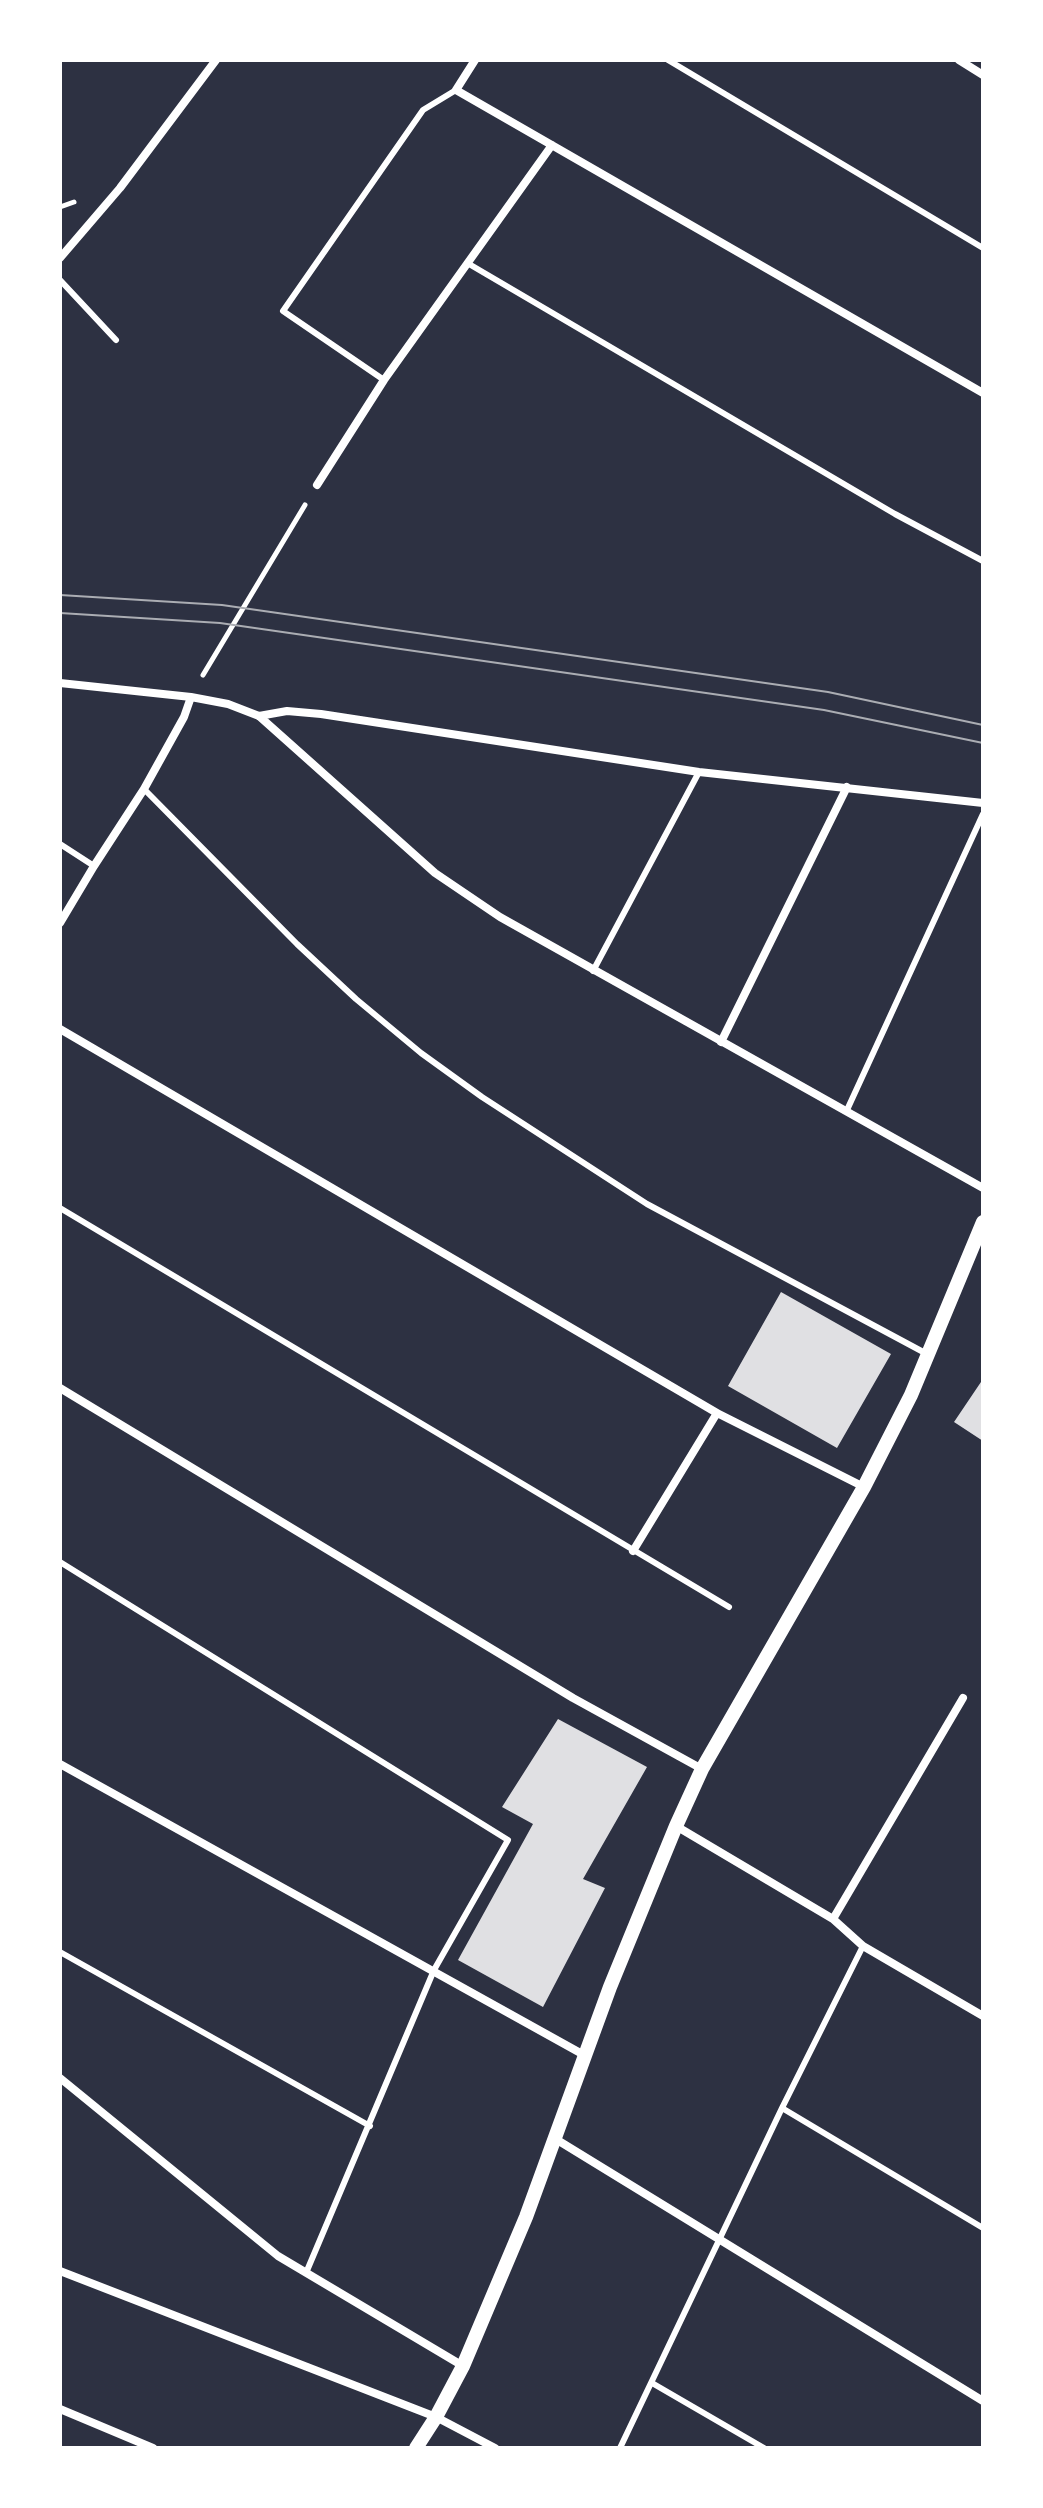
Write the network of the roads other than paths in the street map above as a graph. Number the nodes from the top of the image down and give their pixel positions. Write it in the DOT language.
graph roads {
  1 [pos="216,60"];
  2 [pos="475,60"];
  3 [pos="668,60"];
  4 [pos="959,60"];
  5 [pos="983,75"];
  6 [pos="456,90"];
  7 [pos="552,145"];
  8 [pos="983,248"];
  9 [pos="60,258"];
  10 [pos="469,264"];
  11 [pos="60,280"];
  12 [pos="116,340"];
  13 [pos="384,380"];
  14 [pos="983,393"];
  15 [pos="317,485"];
  16 [pos="983,561"];
  17 [pos="60,683"];
  18 [pos="191,697"];
  19 [pos="259,716"];
  20 [pos="699,772"];
  21 [pos="847,787"];
  22 [pos="144,789"];
  23 [pos="983,803"];
  24 [pos="983,814"];
  25 [pos="60,844"];
  26 [pos="94,866"];
  27 [pos="60,923"];
  28 [pos="593,971"];
  29 [pos="60,1029"];
  30 [pos="721,1042"];
  31 [pos="847,1110"];
  32 [pos="983,1188"];
  33 [pos="60,1208"];
  34 [pos="981,1231"];
  35 [pos="928,1355"];
  36 [pos="60,1388"];
  37 [pos="717,1413"];
  38 [pos="864,1487"];
  39 [pos="633,1551"];
  40 [pos="60,1562"];
  41 [pos="729,1607"];
  42 [pos="963,1698"];
  43 [pos="60,1764"];
  44 [pos="702,1769"];
  45 [pos="676,1826"];
  46 [pos="833,1919"];
  47 [pos="863,1946"];
  48 [pos="60,1952"];
  49 [pos="434,1970"];
  50 [pos="983,2016"];
  51 [pos="584,2055"];
  52 [pos="60,2078"];
  53 [pos="782,2108"];
  54 [pos="370,2126"];
  55 [pos="554,2138"];
  56 [pos="983,2228"];
  57 [pos="720,2241"];
  58 [pos="60,2271"];
  59 [pos="306,2273"];
  60 [pos="463,2366"];
  61 [pos="652,2383"];
  62 [pos="983,2401"];
  63 [pos="60,2409"];
  64 [pos="436,2417"];
  65 [pos="153,2448"];
  66 [pos="416,2448"];
  67 [pos="495,2448"];
  68 [pos="620,2448"];
  69 [pos="764,2448"];
  1 -- 9 [label="street"];
  2 -- 6 [label="street"];
  3 -- 8 [label="lane"];
  4 -- 5 [label="street"];
  6 -- 7 [label="street"];
  6 -- 13 [label="lane"];
  7 -- 10 [label="street"];
  7 -- 14 [label="street"];
  10 -- 13 [label="street"];
  10 -- 16 [label="lane"];
  11 -- 12 [label="lane"];
  13 -- 15 [label="street"];
  17 -- 18 [label="street"];
  18 -- 19 [label="street"];
  18 -- 22 [label="street"];
  19 -- 20 [label="street"];
  19 -- 28 [label="street"];
  20 -- 21 [label="street"];
  20 -- 28 [label="lane"];
  21 -- 23 [label="street"];
  21 -- 30 [label="street"];
  22 -- 26 [label="street"];
  22 -- 35 [label="lane"];
  24 -- 31 [label="lane"];
  25 -- 26 [label="lane"];
  26 -- 27 [label="street"];
  28 -- 30 [label="street"];
  29 -- 37 [label="street"];
  30 -- 31 [label="street"];
  31 -- 32 [label="street"];
  33 -- 39 [label="lane"];
  34 -- 35 [label="street"];
  35 -- 38 [label="street"];
  36 -- 44 [label="street"];
  37 -- 38 [label="street"];
  37 -- 39 [label="street"];
  38 -- 44 [label="street"];
  39 -- 41 [label="lane"];
  40 -- 49 [label="lane"];
  42 -- 46 [label="street"];
  43 -- 49 [label="street"];
  44 -- 45 [label="street"];
  45 -- 46 [label="street"];
  45 -- 51 [label="street"];
  46 -- 47 [label="street"];
  47 -- 50 [label="street"];
  47 -- 53 [label="lane"];
  48 -- 54 [label="lane"];
  49 -- 51 [label="street"];
  49 -- 54 [label="lane"];
  51 -- 55 [label="street"];
  52 -- 59 [label="street"];
  53 -- 56 [label="lane"];
  53 -- 57 [label="lane"];
  54 -- 59 [label="lane"];
  55 -- 57 [label="street"];
  55 -- 60 [label="street"];
  57 -- 61 [label="lane"];
  57 -- 62 [label="street"];
  58 -- 64 [label="street"];
  59 -- 60 [label="street"];
  60 -- 64 [label="street"];
  61 -- 68 [label="lane"];
  61 -- 69 [label="lane"];
  63 -- 65 [label="street"];
  64 -- 66 [label="street"];
  64 -- 67 [label="street"];
}
